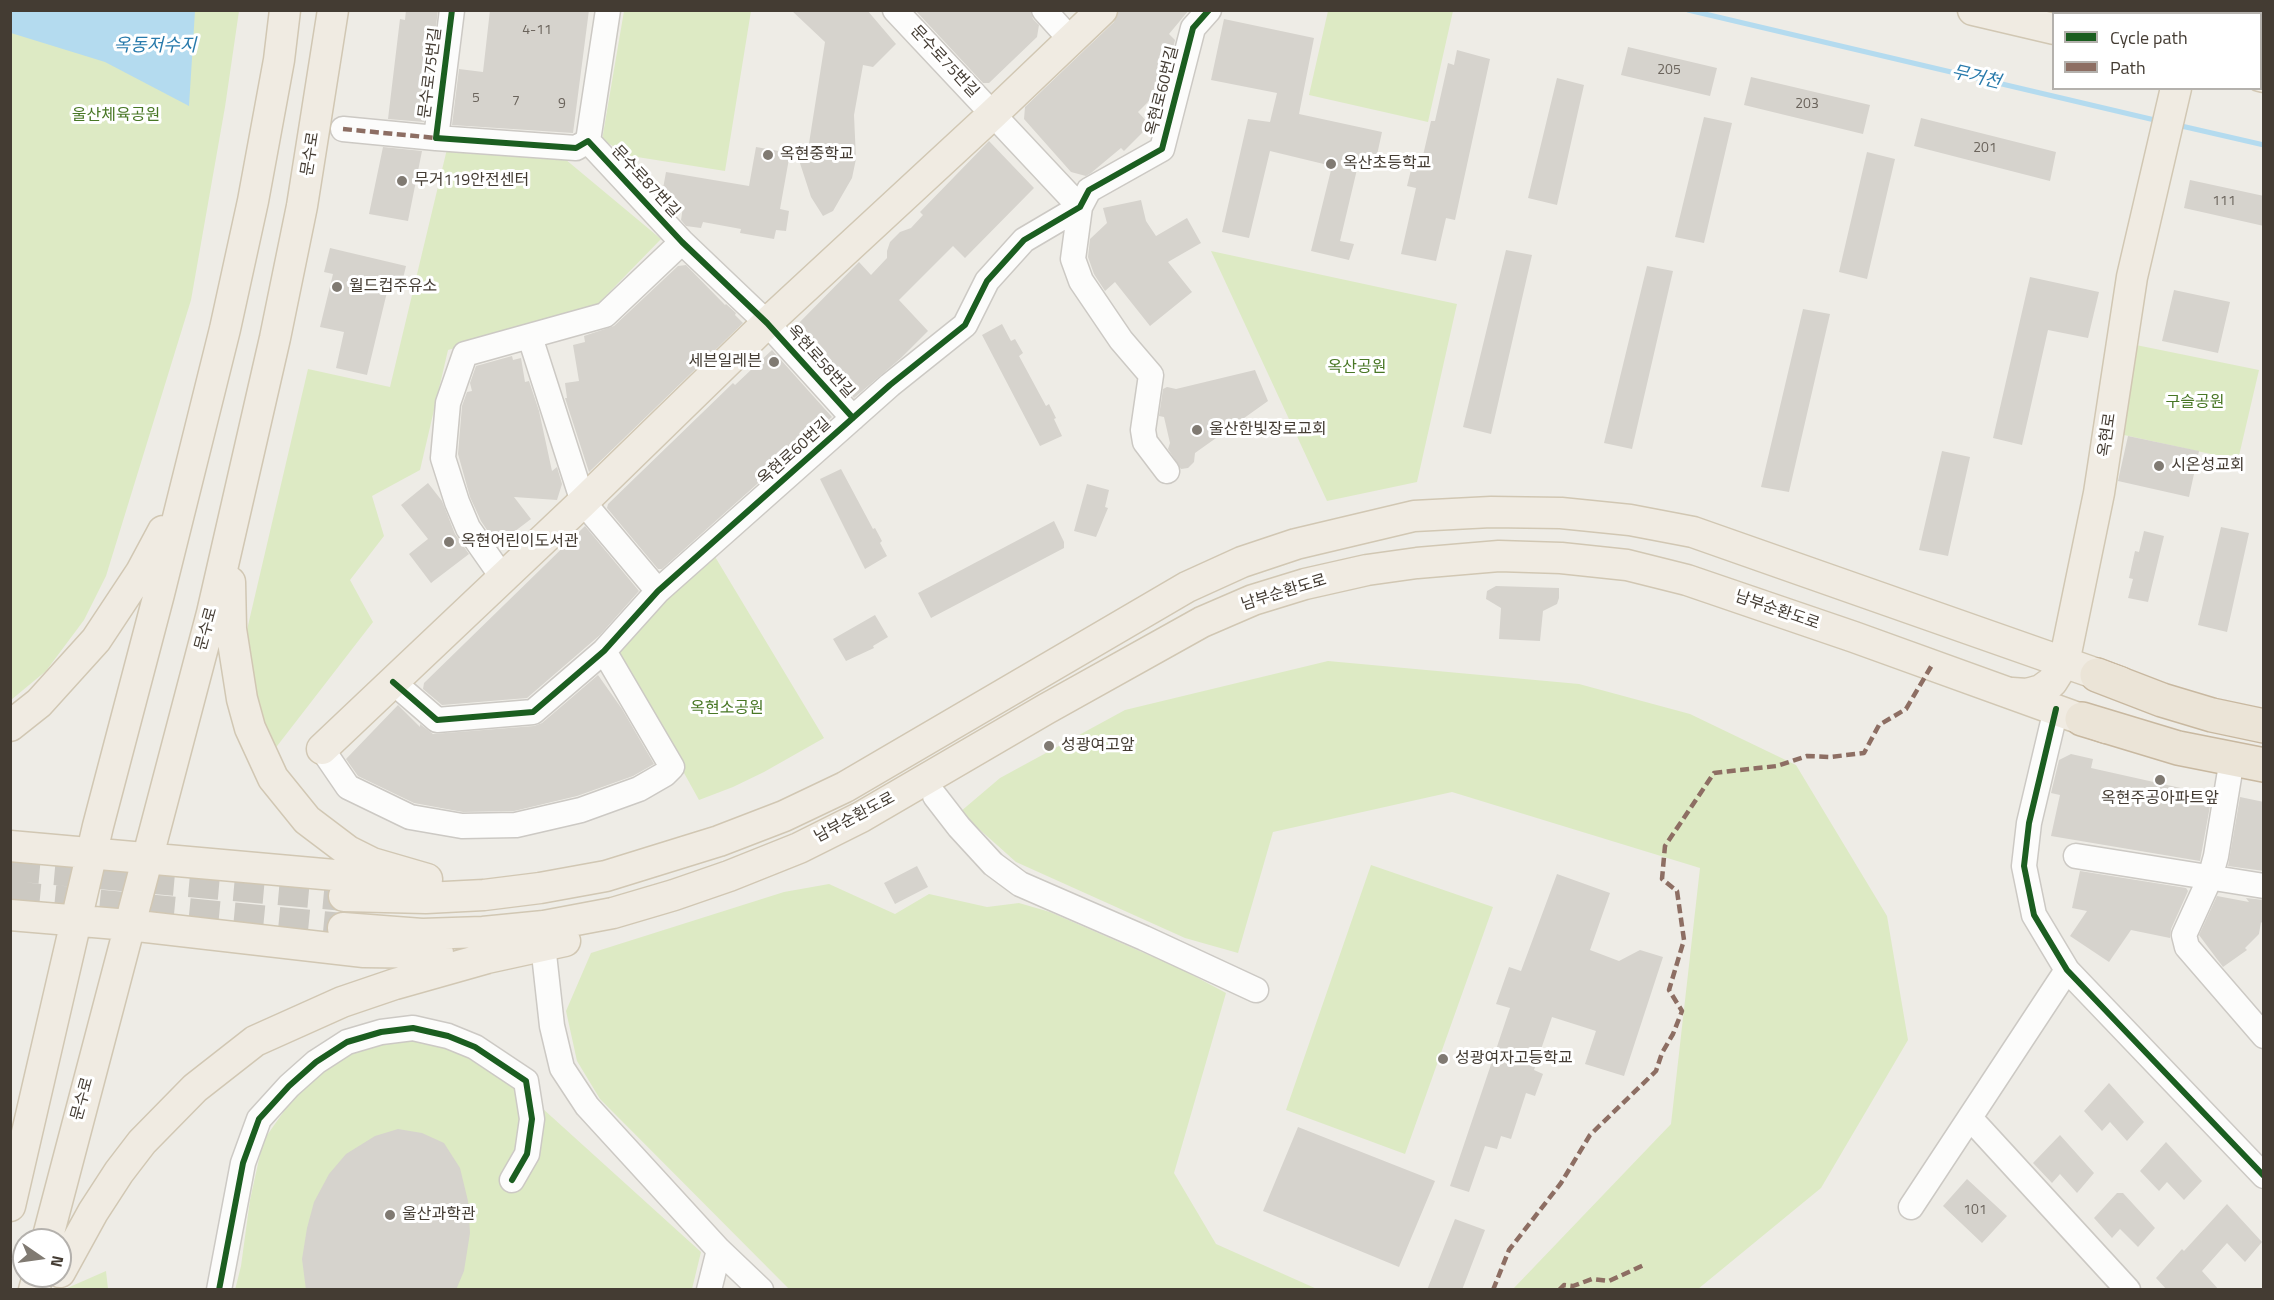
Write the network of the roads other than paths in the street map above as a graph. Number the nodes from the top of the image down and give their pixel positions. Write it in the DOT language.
graph roads {
  1 [pos="285,10"];
  2 [pos="333,10"];
  3 [pos="452,10"];
  4 [pos="608,10"];
  5 [pos="895,10"];
  6 [pos="1044,10"];
  7 [pos="1102,10"];
  8 [pos="1209,10"];
  9 [pos="1973,10"];
  10 [pos="2009,14"];
  11 [pos="2052,28"];
  12 [pos="1071,40"];
  13 [pos="2174,95"];
  14 [pos="993,114"];
  15 [pos="343,129"];
  16 [pos="436,138"];
  17 [pos="588,141"];
  18 [pos="1080,207"];
  19 [pos="682,242"];
  20 [pos="767,323"];
  21 [pos="530,337"];
  22 [pos="853,418"];
  23 [pos="190,468"];
  24 [pos="1167,471"];
  25 [pos="583,502"];
  26 [pos="231,527"];
  27 [pos="1242,562"];
  28 [pos="503,578"];
  29 [pos="658,591"];
  30 [pos="1253,600"];
  31 [pos="604,651"];
  32 [pos="2064,663"];
  33 [pos="2097,675"];
  34 [pos="393,682"];
  35 [pos="2012,693"];
  36 [pos="2069,714"];
  37 [pos="2264,715"];
  38 [pos="10,726"];
  39 [pos="2264,726"];
  40 [pos="322,749"];
  41 [pos="2264,765"];
  42 [pos="2230,771"];
  43 [pos="2264,779"];
  44 [pos="935,796"];
  45 [pos="10,846"];
  46 [pos="92,854"];
  47 [pos="2076,856"];
  48 [pos="146,860"];
  49 [pos="2210,878"];
  50 [pos="427,879"];
  51 [pos="2264,886"];
  52 [pos="344,896"];
  53 [pos="10,915"];
  54 [pos="75,920"];
  55 [pos="129,925"];
  56 [pos="343,928"];
  57 [pos="543,945"];
  58 [pos="2067,970"];
  59 [pos="1256,990"];
  60 [pos="2264,1036"];
  61 [pos="562,1068"];
  62 [pos="526,1081"];
  63 [pos="1970,1118"];
  64 [pos="2264,1176"];
  65 [pos="512,1180"];
  66 [pos="10,1206"];
  67 [pos="1911,1207"];
  68 [pos="50,1228"];
  69 [pos="72,1250"];
  70 [pos="719,1250"];
  71 [pos="219,1290"];
  72 [pos="709,1290"];
  73 [pos="761,1290"];
  74 [pos="2128,1290"];
  1 -- 23 [label="main road"];
  2 -- 26 [label="main road, 문수로"];
  3 -- 16 [label="street, 문수로75번길"];
  4 -- 17 [label="street"];
  5 -- 14 [label="street, 문수로75번길"];
  6 -- 12 [label="street"];
  7 -- 12 [label="main road, 옥현로58번길"];
  8 -- 18 [label="street, 옥현로60번길"];
  9 -- 10 [label="main road"];
  10 -- 11 [label="main road"];
  12 -- 14 [label="main road, 옥현로58번길"];
  13 -- 32 [label="main road, 옥현로"];
  14 -- 18 [label="street"];
  14 -- 20 [label="main road, 옥현로58번길"];
  15 -- 16 [label="street, 문수로87번길"];
  16 -- 17 [label="street, 문수로87번길"];
  17 -- 19 [label="street, 문수로87번길"];
  18 -- 22 [label="street, 옥현로60번길"];
  18 -- 24 [label="street"];
  19 -- 20 [label="street, 문수로87번길"];
  19 -- 21 [label="street, 문수로87번길"];
  20 -- 22 [label="street, 옥현로58번길"];
  20 -- 25 [label="main road, 옥현로58번길"];
  21 -- 25 [label="street"];
  21 -- 28 [label="street, 문수로87번길"];
  22 -- 29 [label="street, 옥현로60번길"];
  23 -- 38 [label="main road"];
  23 -- 46 [label="main road"];
  25 -- 28 [label="main road, 옥현로58번길"];
  25 -- 29 [label="street"];
  26 -- 48 [label="main road, 문수로"];
  26 -- 50 [label="main road"];
  27 -- 32 [label="main road, 남부순환도로"];
  27 -- 50 [label="main road"];
  27 -- 52 [label="main road, 남부순환도로"];
  28 -- 34 [label="main road, 옥현로58번길"];
  29 -- 31 [label="street, 옥현로60번길"];
  30 -- 35 [label="main road, 남부순환도로"];
  30 -- 44 [label="main road"];
  30 -- 56 [label="main road, 남부순환도로"];
  31 -- 34 [label="street, 옥현로60번길"];
  31 -- 40 [label="street"];
  32 -- 33 [label="main road, 남부순환도로"];
  32 -- 35 [label="main road, 옥현로"];
  33 -- 37 [label="main road, 남부순환도로"];
  33 -- 39 [label="highway"];
  34 -- 40 [label="main road, 옥현로58번길"];
  35 -- 36 [label="main road, 남부순환도로"];
  36 -- 41 [label="highway"];
  36 -- 42 [label="main road, 남부순환도로"];
  36 -- 58 [label="street"];
  42 -- 43 [label="main road, 남부순환도로"];
  42 -- 49 [label="street"];
  44 -- 57 [label="main road"];
  44 -- 59 [label="street"];
  45 -- 46 [label="main road"];
  46 -- 48 [label="main road"];
  46 -- 54 [label="main road"];
  47 -- 49 [label="street"];
  48 -- 50 [label="main road"];
  48 -- 55 [label="main road, 문수로"];
  49 -- 51 [label="street"];
  49 -- 60 [label="street"];
  53 -- 54 [label="main road"];
  54 -- 55 [label="main road"];
  54 -- 66 [label="main road"];
  55 -- 57 [label="main road"];
  55 -- 68 [label="main road, 문수로"];
  57 -- 61 [label="street"];
  57 -- 69 [label="main road"];
  58 -- 63 [label="street"];
  58 -- 64 [label="street"];
  61 -- 62 [label="street"];
  61 -- 70 [label="street"];
  62 -- 65 [label="street"];
  62 -- 71 [label="street"];
  63 -- 67 [label="street"];
  63 -- 74 [label="street"];
  70 -- 72 [label="street"];
  70 -- 73 [label="street"];
}
